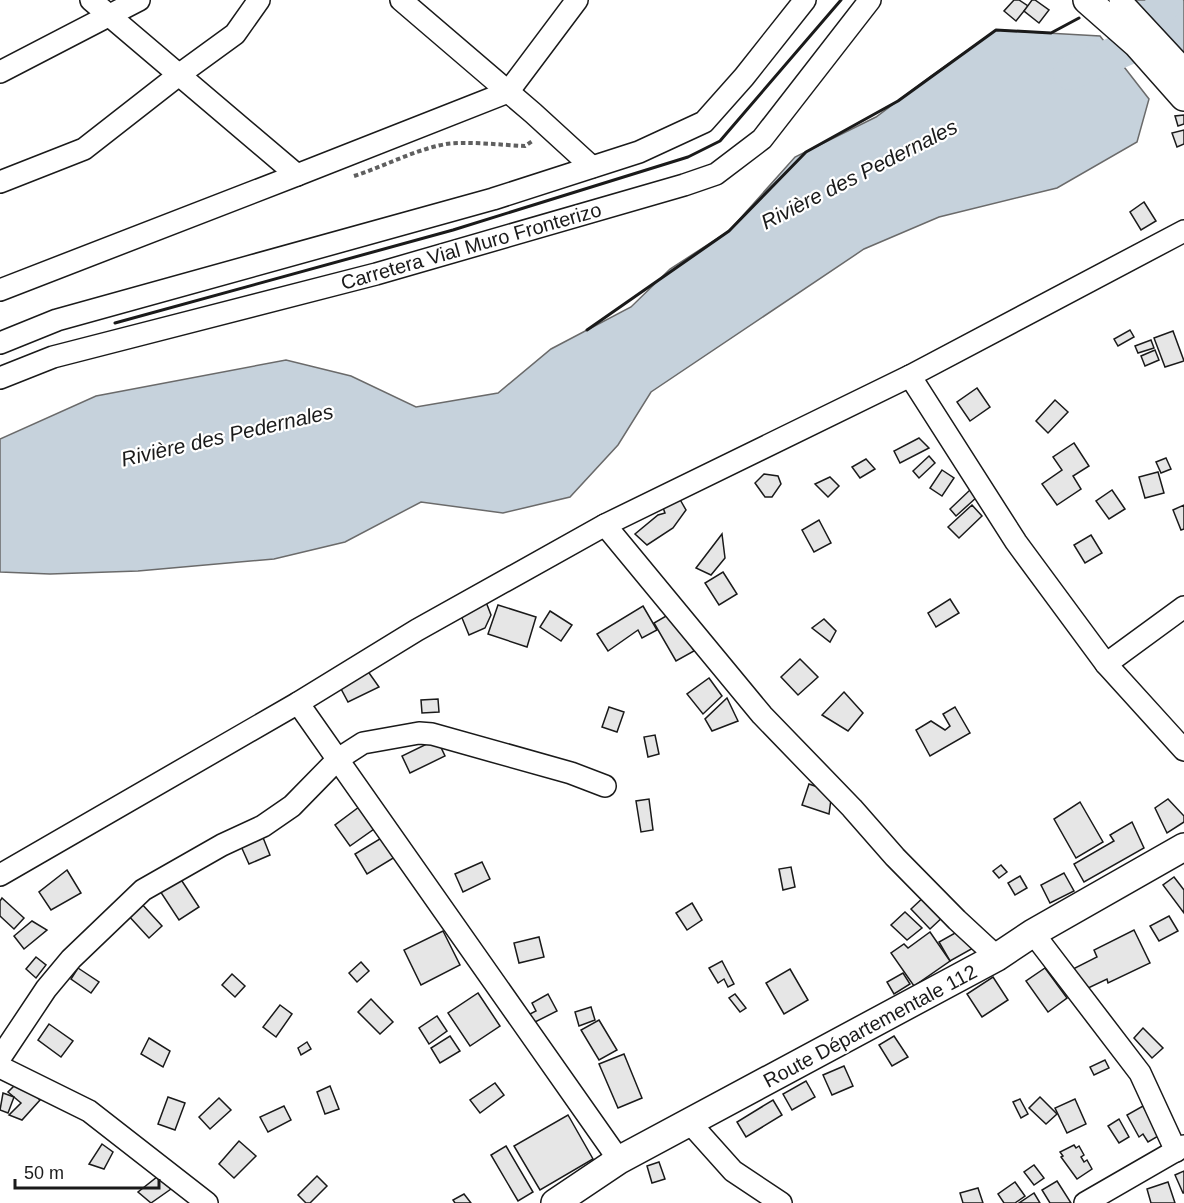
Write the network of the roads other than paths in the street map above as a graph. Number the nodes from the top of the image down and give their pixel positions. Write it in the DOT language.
graph roads {
  1 [pos="91,0"];
  2 [pos="139,0"];
  3 [pos="259,0"];
  4 [pos="401,0"];
  5 [pos="577,0"];
  6 [pos="805,0"];
  7 [pos="870,0"];
  8 [pos="1087,0"];
  9 [pos="1120,0"];
  10 [pos="110,16"];
  11 [pos="1184,69"];
  12 [pos="0,72"];
  13 [pos="180,74"];
  14 [pos="508,92"];
  15 [pos="1184,97"];
  16 [pos="592,167"];
  17 [pos="297,175"];
  18 [pos="0,182"];
  19 [pos="1184,231"];
  20 [pos="0,290"];
  21 [pos="0,343"];
  22 [pos="910,376"];
  23 [pos="0,378"];
  24 [pos="605,525"];
  25 [pos="1184,608"];
  26 [pos="1106,664"];
  27 [pos="298,703"];
  28 [pos="1184,750"];
  29 [pos="338,759"];
  30 [pos="605,786"];
  31 [pos="1184,847"];
  32 [pos="0,875"];
  33 [pos="1033,933"];
  34 [pos="997,957"];
  35 [pos="0,1058"];
  36 [pos="0,1067"];
  37 [pos="690,1123"];
  38 [pos="1180,1149"];
  39 [pos="619,1160"];
  40 [pos="207,1203"];
  41 [pos="555,1203"];
  42 [pos="781,1203"];
  43 [pos="1085,1203"];
  1 -- 10 [label="street"];
  2 -- 10 [label="street"];
  3 -- 13 [label="street"];
  4 -- 14 [label="street"];
  5 -- 14 [label="street"];
  6 -- 16 [label="street, Carretera Vial Muro Fronterizo"];
  7 -- 23 [label="street, Carretera Vial Muro Fronterizo"];
  8 -- 15 [label="main road"];
  9 -- 11 [label="street"];
  10 -- 12 [label="street"];
  10 -- 13 [label="street"];
  13 -- 17 [label="street"];
  13 -- 18 [label="street"];
  14 -- 16 [label="street"];
  14 -- 17 [label="street"];
  16 -- 21 [label="street, Carretera Vial Muro Fronterizo"];
  17 -- 20 [label="street"];
  19 -- 22 [label="street"];
  22 -- 24 [label="street"];
  22 -- 26 [label="street"];
  24 -- 27 [label="street"];
  24 -- 34 [label="street"];
  25 -- 26 [label="street"];
  26 -- 28 [label="street"];
  27 -- 29 [label="street"];
  27 -- 32 [label="street"];
  29 -- 30 [label="street"];
  29 -- 35 [label="street"];
  29 -- 39 [label="street"];
  31 -- 33 [label="main road, Route Départementale 112"];
  33 -- 34 [label="main road, Route Départementale 112"];
  33 -- 38 [label="street"];
  34 -- 37 [label="main road, Route Départementale 112"];
  36 -- 40 [label="street"];
  37 -- 39 [label="main road, Route Départementale 112"];
  37 -- 42 [label="street"];
  38 -- 43 [label="street"];
  39 -- 41 [label="main road, Route Départementale 112"];
}
